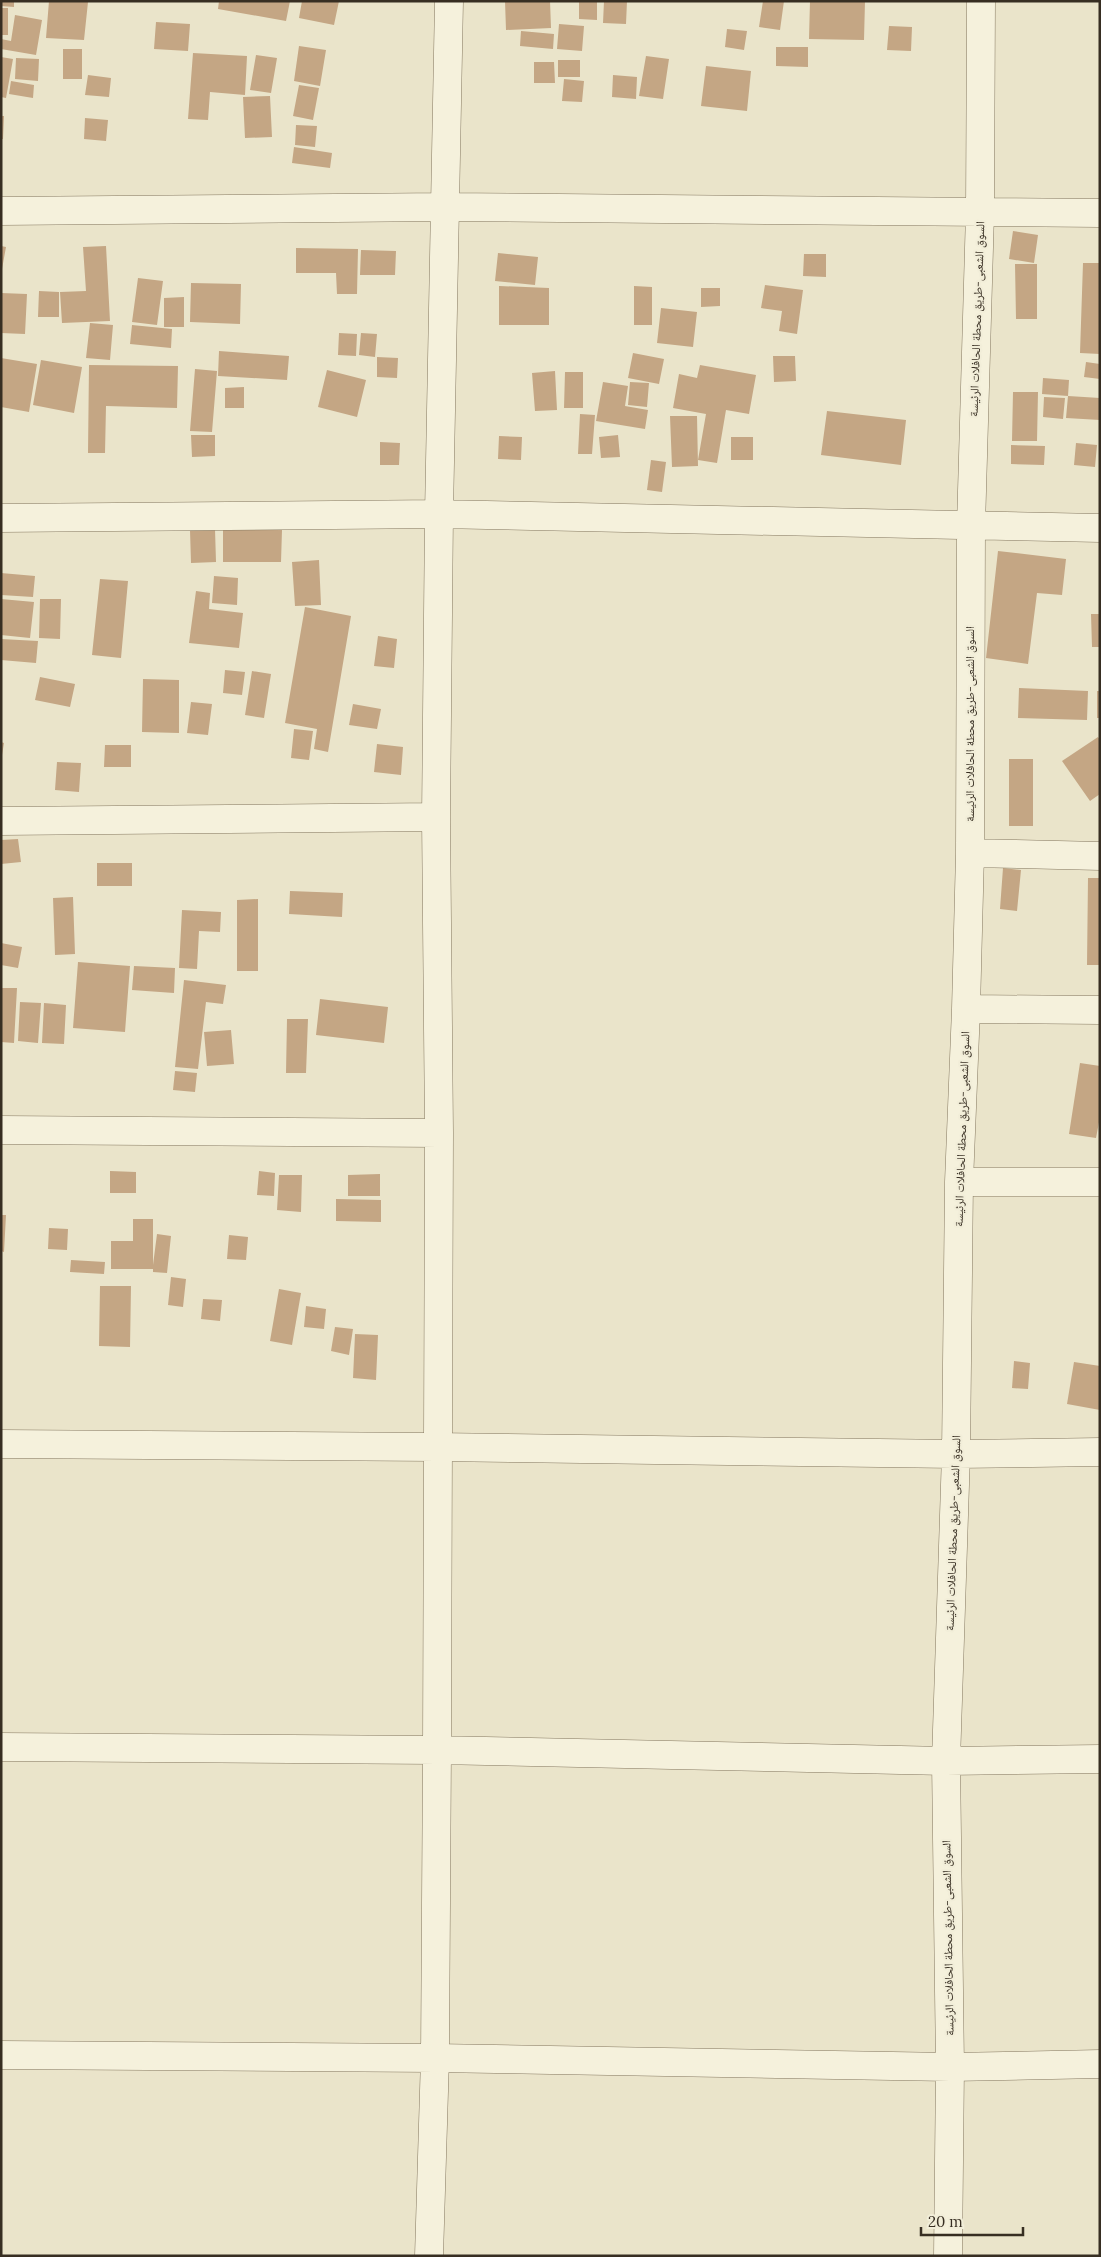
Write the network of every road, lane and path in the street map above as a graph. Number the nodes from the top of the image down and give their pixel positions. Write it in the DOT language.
graph roads {
  1 [pos="449,1"];
  2 [pos="981,1"];
  3 [pos="444,207"];
  4 [pos="1,211"];
  5 [pos="980,213"];
  6 [pos="1100,213"];
  7 [pos="439,514"];
  8 [pos="1,518"];
  9 [pos="971,526"];
  10 [pos="1100,528"];
  11 [pos="436,817"];
  12 [pos="1,821"];
  13 [pos="970,853"];
  14 [pos="1100,856"];
  15 [pos="966,1009"];
  16 [pos="1100,1010"];
  17 [pos="1,1130"];
  18 [pos="439,1133"];
  19 [pos="959,1182"];
  20 [pos="1100,1182"];
  21 [pos="1,1444"];
  22 [pos="436,1447"];
  23 [pos="1100,1452"];
  24 [pos="956,1454"];
  25 [pos="1,1747"];
  26 [pos="437,1750"];
  27 [pos="1100,1759"];
  28 [pos="946,1761"];
  29 [pos="1,2055"];
  30 [pos="435,2058"];
  31 [pos="1100,2064"];
  32 [pos="950,2067"];
  33 [pos="430,2256"];
  34 [pos="948,2256"];
  1 -- 3 [label="street"];
  2 -- 5 [label="street, السوق الشعبى-طريق محطة الحافلات الرئيسة"];
  3 -- 4 [label="street"];
  3 -- 5 [label="street"];
  3 -- 7 [label="street"];
  5 -- 6 [label="street"];
  5 -- 9 [label="street, السوق الشعبى-طريق محطة الحافلات الرئيسة"];
  7 -- 8 [label="street"];
  7 -- 9 [label="street"];
  7 -- 11 [label="street"];
  9 -- 10 [label="street"];
  9 -- 13 [label="street, السوق الشعبى-طريق محطة الحافلات الرئيسة"];
  11 -- 12 [label="street"];
  11 -- 18 [label="street"];
  13 -- 14 [label="street"];
  13 -- 15 [label="street, السوق الشعبى-طريق محطة الحافلات الرئيسة"];
  15 -- 16 [label="street"];
  15 -- 19 [label="street, السوق الشعبى-طريق محطة الحافلات الرئيسة"];
  17 -- 18 [label="street"];
  18 -- 22 [label="street"];
  19 -- 20 [label="street"];
  19 -- 24 [label="street, السوق الشعبى-طريق محطة الحافلات الرئيسة"];
  21 -- 22 [label="street"];
  22 -- 24 [label="street"];
  22 -- 26 [label="street"];
  23 -- 24 [label="street"];
  24 -- 28 [label="street, السوق الشعبى-طريق محطة الحافلات الرئيسة"];
  25 -- 26 [label="street"];
  26 -- 28 [label="street"];
  26 -- 30 [label="street"];
  27 -- 28 [label="street"];
  28 -- 32 [label="street, السوق الشعبى-طريق محطة الحافلات الرئيسة"];
  29 -- 30 [label="street"];
  30 -- 32 [label="street"];
  30 -- 33 [label="street"];
  31 -- 32 [label="street"];
  32 -- 34 [label="street, السوق الشعبى-طريق محطة الحافلات الرئيسة"];
}
